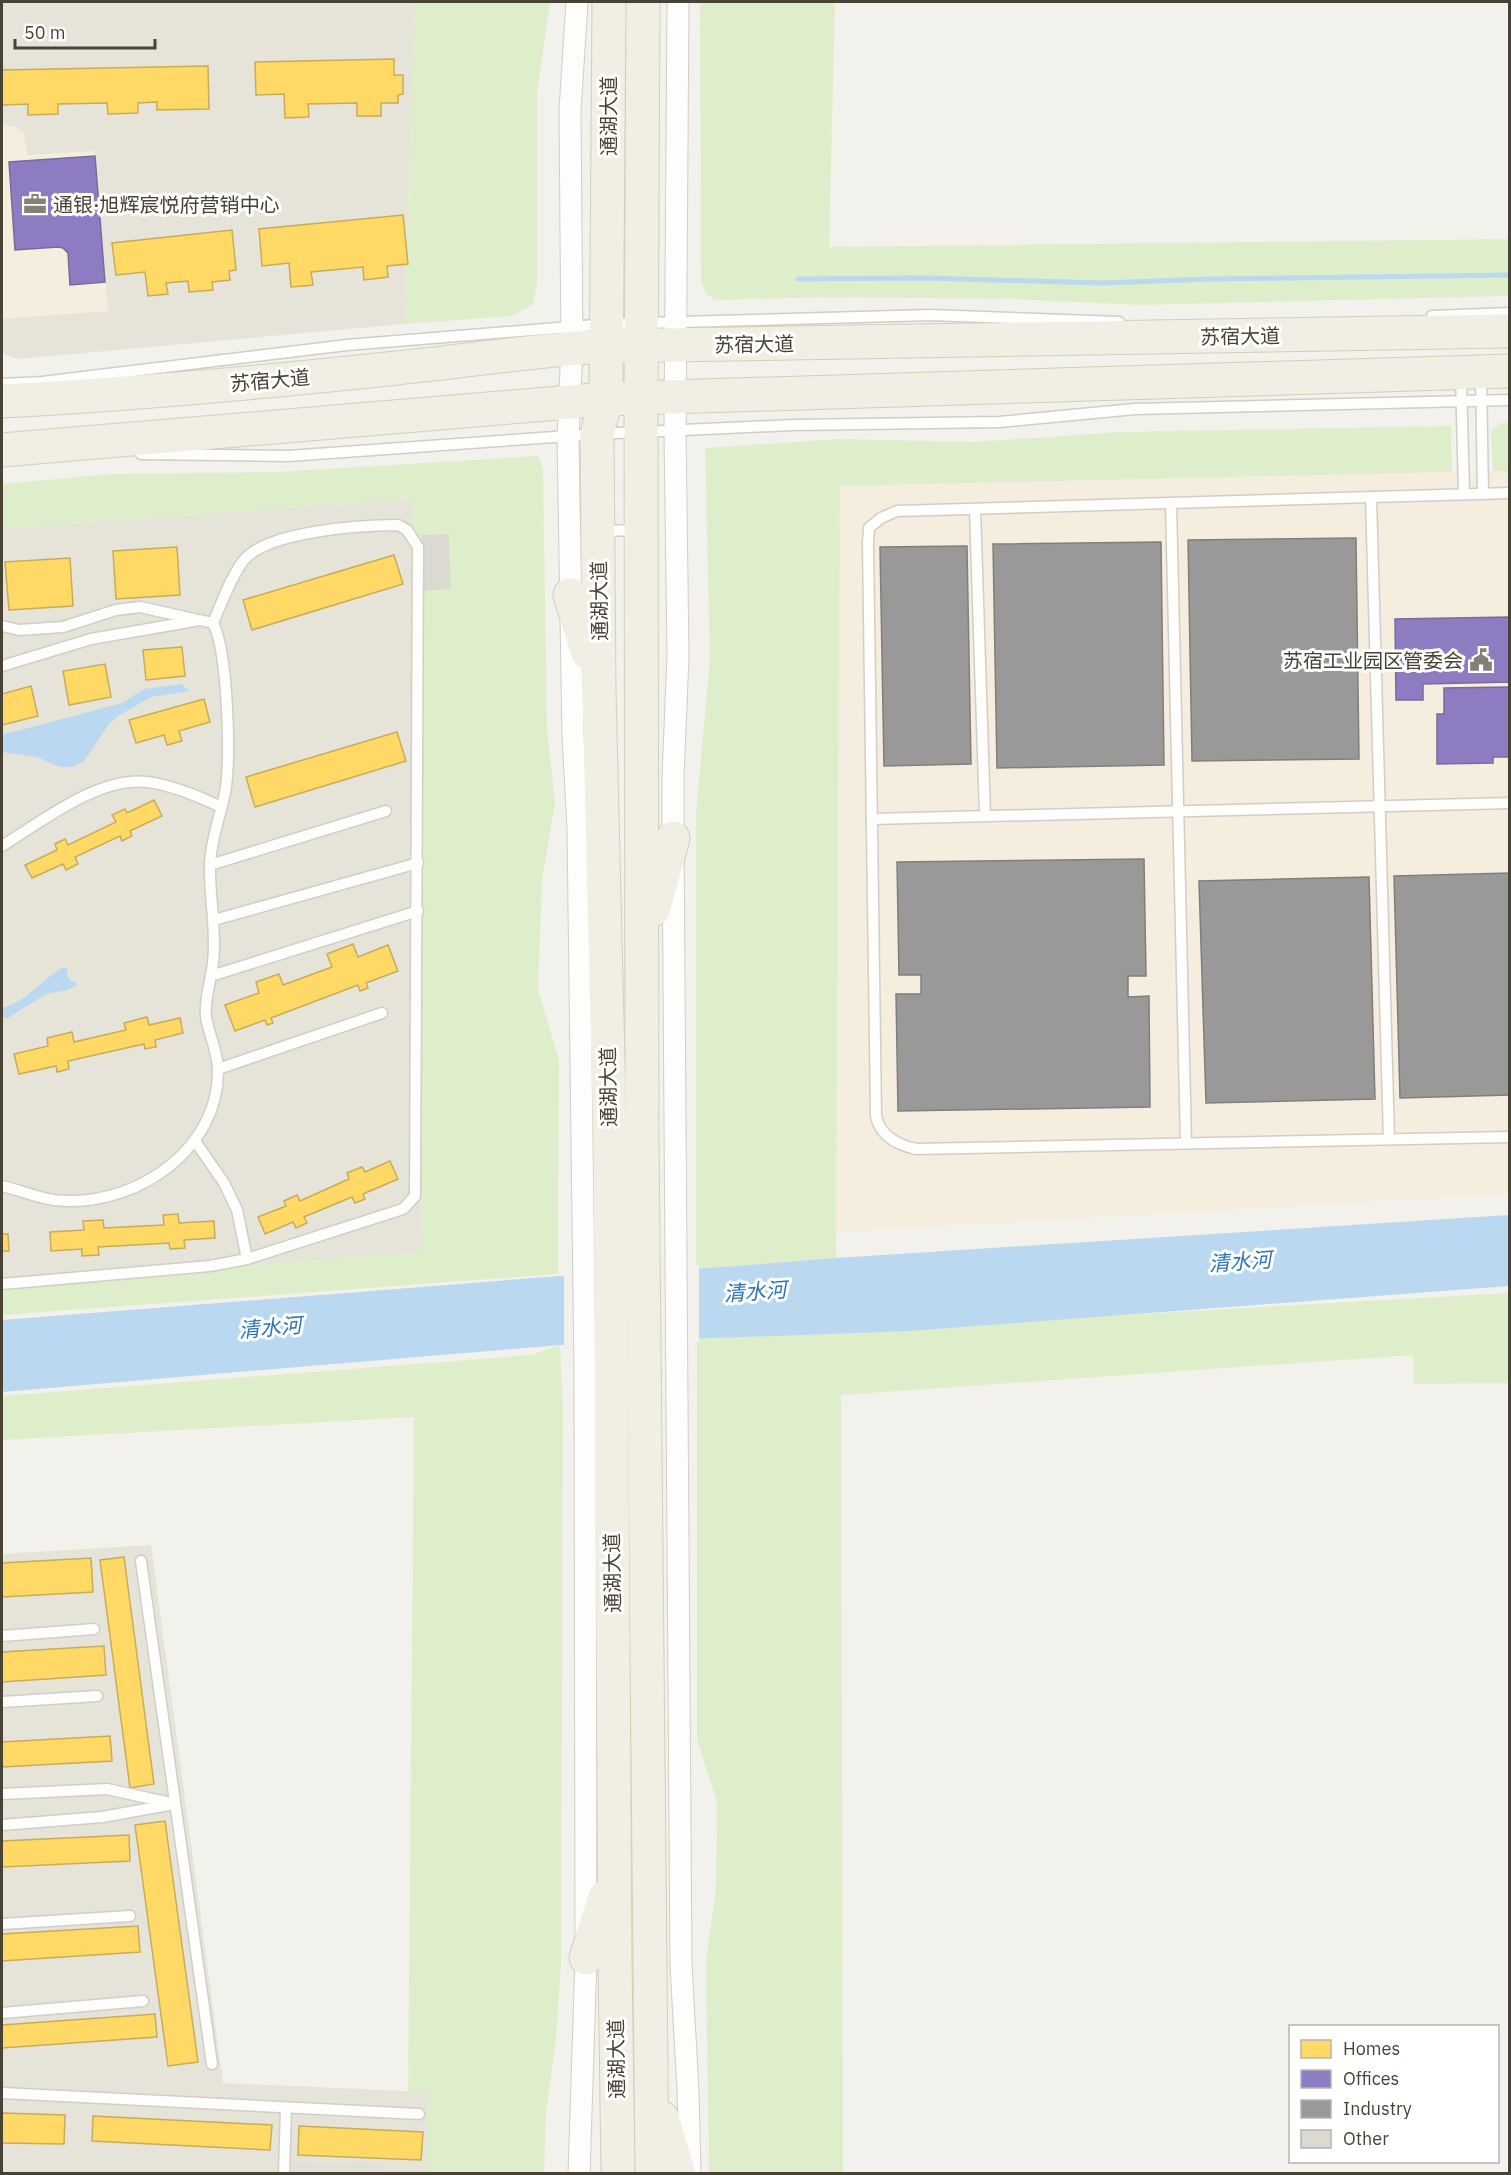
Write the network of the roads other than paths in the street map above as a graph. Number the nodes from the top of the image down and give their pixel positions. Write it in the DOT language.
graph roads {
  1 [pos="577,2"];
  2 [pos="609,2"];
  3 [pos="643,2"];
  4 [pos="678,2"];
  5 [pos="625,239"];
  6 [pos="1509,313"];
  7 [pos="1417,316"];
  8 [pos="1126,322"];
  9 [pos="1509,331"];
  10 [pos="676,333"];
  11 [pos="641,334"];
  12 [pos="606,335"];
  13 [pos="572,337"];
  14 [pos="1479,383"];
  15 [pos="2,384"];
  16 [pos="675,396"];
  17 [pos="641,398"];
  18 [pos="606,399"];
  19 [pos="2,400"];
  20 [pos="1509,400"];
  21 [pos="569,401"];
  22 [pos="675,430"];
  23 [pos="641,432"];
  24 [pos="582,435"];
  25 [pos="2,450"];
  26 [pos="125,455"];
  27 [pos="1509,493"];
  28 [pos="1464,494"];
  29 [pos="1483,494"];
  30 [pos="1371,496"];
  31 [pos="1171,503"];
  32 [pos="975,509"];
  33 [pos="641,530"];
  34 [pos="598,531"];
  35 [pos="570,595"];
  36 [pos="200,620"];
  37 [pos="213,623"];
  38 [pos="2,626"];
  39 [pos="2,666"];
  40 [pos="599,690"];
  41 [pos="1509,803"];
  42 [pos="1380,806"];
  43 [pos="221,807"];
  44 [pos="386,811"];
  45 [pos="1179,811"];
  46 [pos="985,816"];
  47 [pos="872,819"];
  48 [pos="673,838"];
  49 [pos="2,846"];
  50 [pos="418,863"];
  51 [pos="210,865"];
  52 [pos="418,911"];
  53 [pos="214,920"];
  54 [pos="642,950"];
  55 [pos="211,976"];
  56 [pos="382,1013"];
  57 [pos="218,1069"];
  58 [pos="1509,1137"];
  59 [pos="1389,1139"];
  60 [pos="195,1141"];
  61 [pos="1186,1143"];
  62 [pos="595,1146"];
  63 [pos="2,1186"];
  64 [pos="247,1259"];
  65 [pos="2,1284"];
  66 [pos="661,1363"];
  67 [pos="597,1371"];
  68 [pos="141,1561"];
  69 [pos="94,1629"];
  70 [pos="2,1636"];
  71 [pos="97,1696"];
  72 [pos="2,1702"];
  73 [pos="2,1794"];
  74 [pos="175,1804"];
  75 [pos="2,1825"];
  76 [pos="614,1867"];
  77 [pos="130,1916"];
  78 [pos="2,1924"];
  79 [pos="585,1958"];
  80 [pos="142,2001"];
  81 [pos="2,2013"];
  82 [pos="212,2064"];
  83 [pos="651,2086"];
  84 [pos="2,2093"];
  85 [pos="286,2108"];
  86 [pos="418,2114"];
  87 [pos="284,2174"];
  88 [pos="579,2174"];
  89 [pos="618,2174"];
  90 [pos="652,2174"];
  91 [pos="679,2174"];
  92 [pos="690,2174"];
  1 -- 13 [label="street"];
  2 -- 5 [label="main road, 通湖大道"];
  3 -- 5 [label="main road, 通湖大道"];
  4 -- 10 [label="street"];
  5 -- 11 [label="main road, 通湖大道"];
  5 -- 12 [label="main road, 通湖大道"];
  6 -- 7 [label="lane"];
  8 -- 10 [label="lane"];
  9 -- 10 [label="main road, 苏宿大道"];
  10 -- 11 [label="main road, 苏宿大道"];
  10 -- 16 [label="street"];
  11 -- 12 [label="main road, 苏宿大道"];
  11 -- 17 [label="main road, 通湖大道"];
  12 -- 13 [label="main road, 苏宿大道"];
  12 -- 18 [label="main road, 通湖大道"];
  13 -- 15 [label="lane"];
  13 -- 19 [label="main road, 苏宿大道"];
  13 -- 21 [label="street"];
  14 -- 16 [label="main road"];
  14 -- 20 [label="lane"];
  14 -- 22 [label="lane"];
  14 -- 28 [label="lane"];
  14 -- 29 [label="lane"];
  16 -- 17 [label="main road"];
  16 -- 22 [label="street"];
  17 -- 18 [label="main road"];
  17 -- 23 [label="main road, 通湖大道"];
  18 -- 21 [label="main road"];
  18 -- 24 [label="main road, 通湖大道"];
  21 -- 24 [label="street"];
  21 -- 25 [label="main road"];
  22 -- 23 [label="lane"];
  22 -- 48 [label="street"];
  23 -- 24 [label="lane"];
  23 -- 33 [label="main road, 通湖大道"];
  24 -- 26 [label="lane"];
  24 -- 34 [label="main road, 通湖大道"];
  24 -- 35 [label="street"];
  27 -- 29 [label="lane"];
  28 -- 29 [label="lane"];
  28 -- 30 [label="lane"];
  30 -- 31 [label="lane"];
  30 -- 42 [label="lane"];
  31 -- 32 [label="lane"];
  31 -- 45 [label="lane"];
  32 -- 46 [label="lane"];
  32 -- 47 [label="lane"];
  33 -- 34 [label="lane"];
  33 -- 54 [label="main road, 通湖大道"];
  34 -- 40 [label="main road, 通湖大道"];
  35 -- 40 [label="main road"];
  35 -- 62 [label="street"];
  36 -- 37 [label="lane"];
  36 -- 38 [label="lane"];
  36 -- 39 [label="lane"];
  37 -- 43 [label="lane"];
  37 -- 50 [label="lane"];
  40 -- 62 [label="main road, 通湖大道"];
  41 -- 42 [label="lane"];
  42 -- 45 [label="lane"];
  42 -- 59 [label="lane"];
  43 -- 49 [label="lane"];
  43 -- 51 [label="lane"];
  44 -- 51 [label="lane"];
  45 -- 46 [label="lane"];
  45 -- 61 [label="lane"];
  46 -- 47 [label="lane"];
  47 -- 61 [label="lane"];
  48 -- 54 [label="main road"];
  48 -- 66 [label="street"];
  50 -- 52 [label="lane"];
  50 -- 53 [label="lane"];
  51 -- 53 [label="lane"];
  52 -- 55 [label="lane"];
  52 -- 64 [label="lane"];
  53 -- 55 [label="lane"];
  54 -- 66 [label="main road, 通湖大道"];
  55 -- 57 [label="lane"];
  56 -- 57 [label="lane"];
  57 -- 60 [label="lane"];
  58 -- 59 [label="lane"];
  59 -- 61 [label="lane"];
  60 -- 63 [label="lane"];
  60 -- 64 [label="lane"];
  62 -- 67 [label="main road, 通湖大道"];
  64 -- 65 [label="lane"];
  66 -- 83 [label="main road, 通湖大道"];
  66 -- 92 [label="street"];
  67 -- 76 [label="main road, 通湖大道"];
  67 -- 79 [label="street"];
  68 -- 74 [label="lane"];
  69 -- 70 [label="lane"];
  71 -- 72 [label="lane"];
  73 -- 74 [label="lane"];
  74 -- 75 [label="lane"];
  74 -- 82 [label="lane"];
  76 -- 79 [label="main road"];
  76 -- 89 [label="main road, 通湖大道"];
  77 -- 78 [label="lane"];
  79 -- 88 [label="street"];
  80 -- 81 [label="lane"];
  83 -- 90 [label="main road, 通湖大道"];
  83 -- 91 [label="main road"];
  84 -- 85 [label="lane"];
  85 -- 86 [label="lane"];
  85 -- 87 [label="lane"];
}
